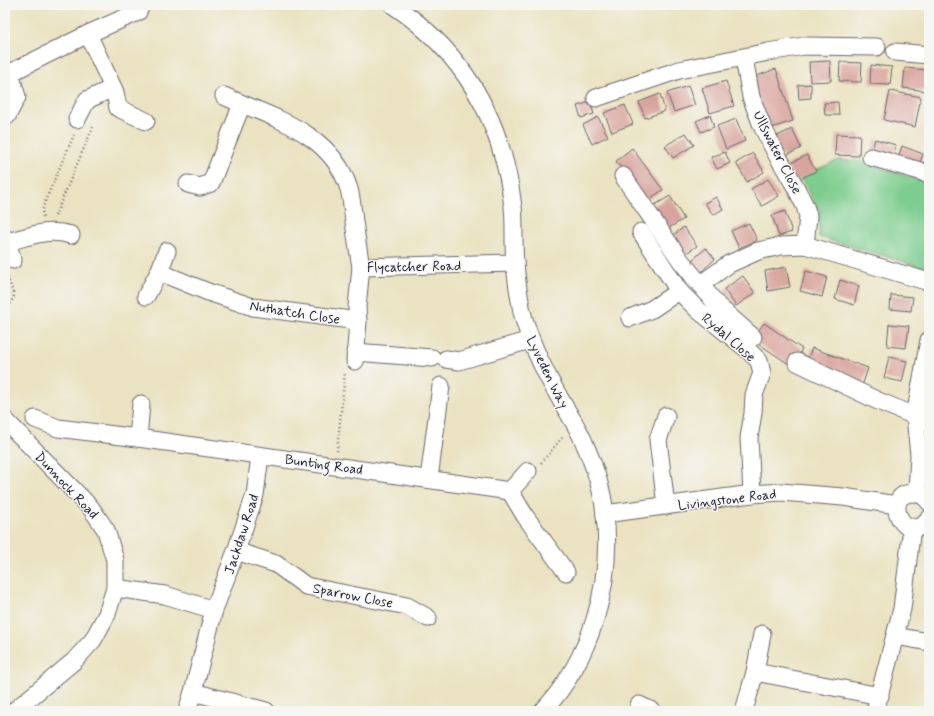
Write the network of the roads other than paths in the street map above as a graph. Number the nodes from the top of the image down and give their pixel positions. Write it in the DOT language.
graph roads {
  1 [pos="141,5"];
  2 [pos="393,5"];
  3 [pos="88,34"];
  4 [pos="877,47"];
  5 [pos="895,52"];
  6 [pos="929,56"];
  7 [pos="744,58"];
  8 [pos="8,72"];
  9 [pos="114,90"];
  10 [pos="224,96"];
  11 [pos="596,98"];
  12 [pos="242,104"];
  13 [pos="7,116"];
  14 [pos="146,121"];
  15 [pos="76,126"];
  16 [pos="871,157"];
  17 [pos="929,175"];
  18 [pos="623,176"];
  19 [pos="188,184"];
  20 [pos="61,229"];
  21 [pos="641,232"];
  22 [pos="6,240"];
  23 [pos="805,245"];
  24 [pos="167,251"];
  25 [pos="13,260"];
  26 [pos="515,263"];
  27 [pos="361,267"];
  28 [pos="159,272"];
  29 [pos="929,282"];
  30 [pos="701,284"];
  31 [pos="679,291"];
  32 [pos="146,296"];
  33 [pos="630,318"];
  34 [pos="358,321"];
  35 [pos="753,337"];
  36 [pos="530,340"];
  37 [pos="929,340"];
  38 [pos="797,362"];
  39 [pos="441,386"];
  40 [pos="141,404"];
  41 [pos="666,416"];
  42 [pos="35,419"];
  43 [pos="922,419"];
  44 [pos="5,420"];
  45 [pos="138,438"];
  46 [pos="260,456"];
  47 [pos="528,471"];
  48 [pos="429,480"];
  49 [pos="510,491"];
  50 [pos="752,494"];
  51 [pos="923,497"];
  52 [pos="897,505"];
  53 [pos="666,506"];
  54 [pos="605,514"];
  55 [pos="929,519"];
  56 [pos="912,527"];
  57 [pos="236,552"];
  58 [pos="566,572"];
  59 [pos="115,588"];
  60 [pos="214,610"];
  61 [pos="428,618"];
  62 [pos="762,634"];
  63 [pos="895,636"];
  64 [pos="929,642"];
  65 [pos="755,672"];
  66 [pos="193,692"];
  67 [pos="878,704"];
  68 [pos="14,711"];
  69 [pos="187,711"];
  70 [pos="263,711"];
  71 [pos="543,711"];
  72 [pos="744,711"];
  1 -- 3 [label="street"];
  2 -- 26 [label="street, Lyveden Way"];
  3 -- 8 [label="street"];
  3 -- 9 [label="street"];
  4 -- 7 [label="street"];
  5 -- 6 [label="street"];
  7 -- 11 [label="street"];
  7 -- 23 [label="street, Ullswater Close"];
  8 -- 13 [label="street"];
  9 -- 14 [label="street"];
  9 -- 15 [label="street"];
  10 -- 12 [label="street, Flycatcher Road"];
  12 -- 19 [label="street"];
  12 -- 27 [label="street, Flycatcher Road"];
  16 -- 17 [label="street"];
  18 -- 30 [label="street"];
  20 -- 22 [label="street"];
  21 -- 31 [label="street, Rydal Close"];
  22 -- 25 [label="street"];
  23 -- 29 [label="street"];
  23 -- 30 [label="street"];
  24 -- 28 [label="street"];
  26 -- 27 [label="street, Flycatcher Road"];
  26 -- 36 [label="street, Lyveden Way"];
  27 -- 34 [label="street, Nuthatch Close"];
  28 -- 32 [label="street"];
  28 -- 34 [label="street, Nuthatch Close"];
  30 -- 35 [label="street"];
  31 -- 33 [label="street"];
  31 -- 50 [label="street, Rydal Close"];
  34 -- 36 [label="street"];
  36 -- 54 [label="street, Lyveden Way"];
  37 -- 43 [label="street"];
  38 -- 43 [label="street"];
  39 -- 48 [label="street"];
  40 -- 45 [label="street"];
  41 -- 53 [label="street"];
  42 -- 45 [label="street, Bunting Road"];
  43 -- 51 [label="street"];
  44 -- 59 [label="street, Dunnock Road"];
  45 -- 46 [label="street, Bunting Road"];
  46 -- 48 [label="street, Bunting Road"];
  46 -- 57 [label="street, Jackdaw Road"];
  47 -- 49 [label="street"];
  48 -- 49 [label="street, Bunting Road"];
  49 -- 58 [label="street"];
  50 -- 52 [label="street, Livingstone Road"];
  50 -- 53 [label="street, Livingstone Road"];
  51 -- 52 [label="street"];
  52 -- 56 [label="street"];
  53 -- 54 [label="street, Livingstone Road"];
  54 -- 71 [label="street, Lyveden Way"];
  55 -- 56 [label="street"];
  56 -- 63 [label="street"];
  57 -- 60 [label="street, Jackdaw Road"];
  57 -- 61 [label="street, Sparrow Close"];
  59 -- 60 [label="street"];
  59 -- 68 [label="street, Dunnock Road"];
  60 -- 66 [label="street, Jackdaw Road"];
  62 -- 65 [label="street"];
  63 -- 64 [label="street"];
  63 -- 67 [label="street"];
  65 -- 67 [label="street"];
  65 -- 72 [label="street"];
  66 -- 69 [label="street, Jackdaw Road"];
  66 -- 70 [label="street"];
}
